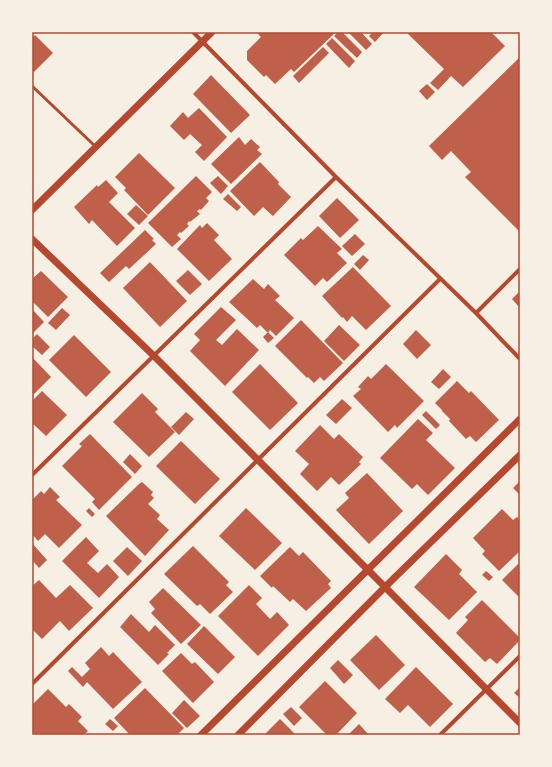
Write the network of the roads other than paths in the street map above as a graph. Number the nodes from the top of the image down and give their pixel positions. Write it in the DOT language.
graph roads {
  1 [pos="193,32"];
  2 [pos="212,32"];
  3 [pos="203,42"];
  4 [pos="32,86"];
  5 [pos="96,146"];
  6 [pos="336,177"];
  7 [pos="32,210"];
  8 [pos="32,239"];
  9 [pos="520,270"];
  10 [pos="440,279"];
  11 [pos="476,313"];
  12 [pos="154,355"];
  13 [pos="520,359"];
  14 [pos="520,419"];
  15 [pos="520,455"];
  16 [pos="258,460"];
  17 [pos="32,475"];
  18 [pos="368,570"];
  19 [pos="385,587"];
  20 [pos="520,656"];
  21 [pos="32,684"];
  22 [pos="486,689"];
  23 [pos="520,723"];
  24 [pos="201,735"];
  25 [pos="238,735"];
  26 [pos="440,735"];
  1 -- 3 [label="street"];
  2 -- 3 [label="street"];
  3 -- 5 [label="street"];
  3 -- 6 [label="street"];
  4 -- 5 [label="lane"];
  5 -- 7 [label="street"];
  6 -- 10 [label="street"];
  6 -- 12 [label="street"];
  8 -- 12 [label="street"];
  9 -- 11 [label="street"];
  10 -- 11 [label="street"];
  10 -- 16 [label="street"];
  11 -- 13 [label="street"];
  12 -- 16 [label="street"];
  12 -- 17 [label="street"];
  14 -- 18 [label="street"];
  15 -- 19 [label="street"];
  16 -- 18 [label="street"];
  16 -- 21 [label="street"];
  18 -- 19 [label="street"];
  18 -- 24 [label="street"];
  19 -- 22 [label="street"];
  19 -- 25 [label="street"];
  20 -- 22 [label="street"];
  22 -- 23 [label="street"];
  22 -- 26 [label="street"];
}
